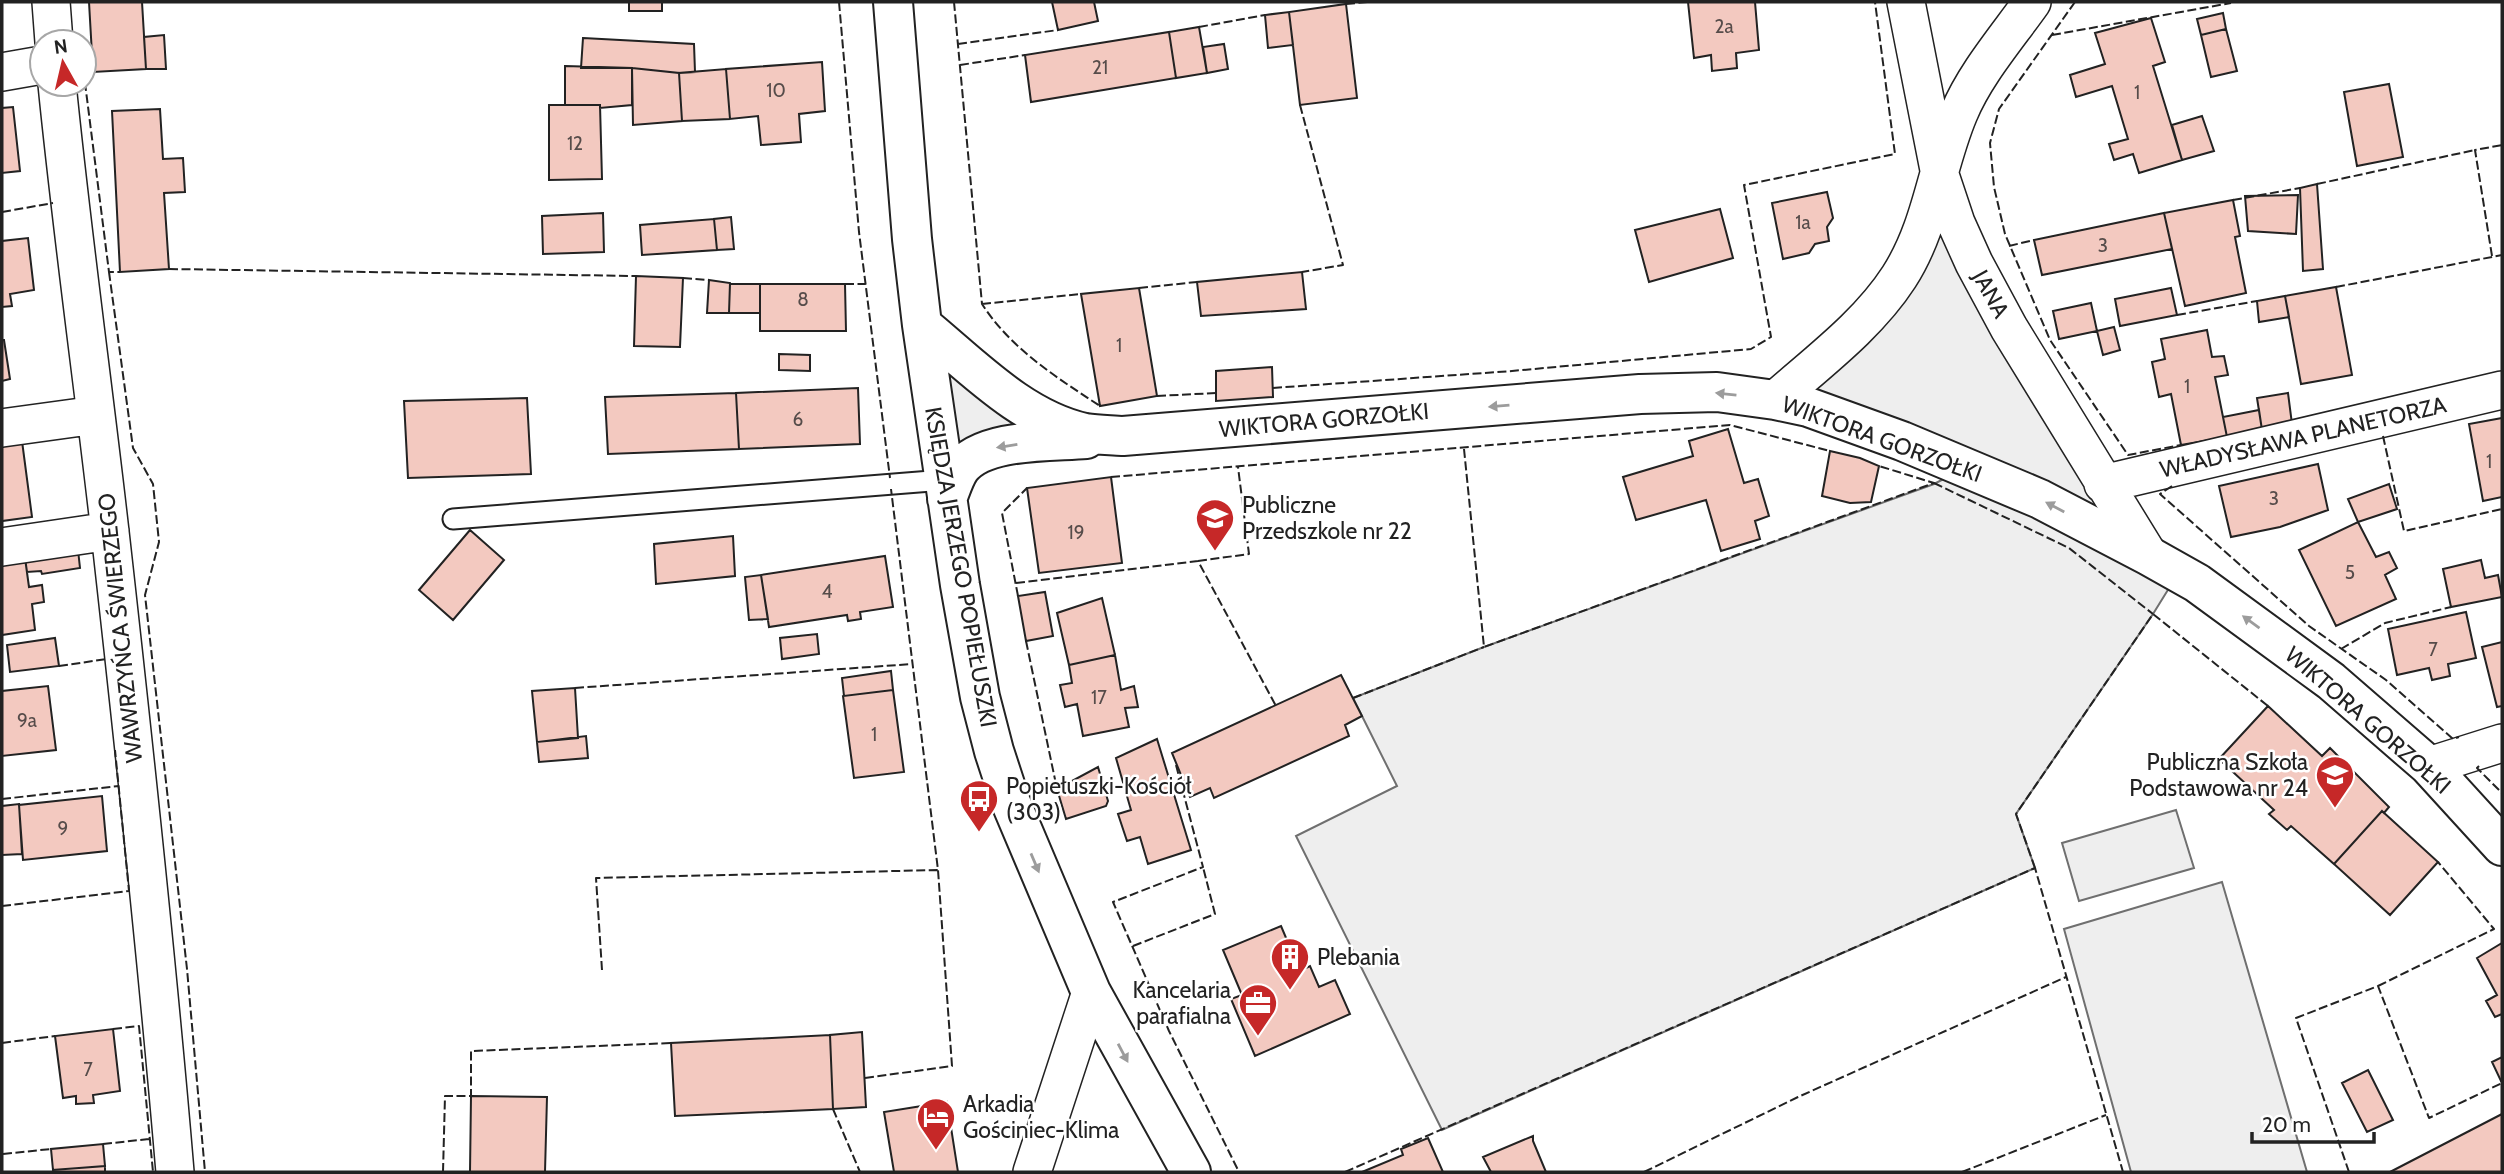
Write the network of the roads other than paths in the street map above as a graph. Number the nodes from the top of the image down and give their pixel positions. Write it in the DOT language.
graph roads {
  1 [pos="51,2"];
  2 [pos="892,2"];
  3 [pos="1906,2"];
  4 [pos="2032,2"];
  5 [pos="53,28"];
  6 [pos="28,67"];
  7 [pos="2,72"];
  8 [pos="58,98"];
  9 [pos="1940,175"];
  10 [pos="922,325"];
  11 [pos="2502,390"];
  12 [pos="1775,400"];
  13 [pos="96,415"];
  14 [pos="2,428"];
  15 [pos="1123,436"];
  16 [pos="2104,484"];
  17 [pos="945,490"];
  18 [pos="453,519"];
  19 [pos="110,531"];
  20 [pos="2,547"];
  21 [pos="2149,556"];
  22 [pos="2502,743"];
  23 [pos="2429,766"];
  24 [pos="2502,846"];
  25 [pos="1091,992"];
  26 [pos="175,1172"];
  27 [pos="1032,1172"];
  28 [pos="1191,1172"];
  1 -- 5 [label="street"];
  2 -- 10 [label="main road, KSIĘDZA JERZEGO POPIEŁUSZKI"];
  3 -- 9 [label="street, JANA"];
  4 -- 9 [label="street"];
  6 -- 7 [label="street"];
  8 -- 13 [label="street, WAWRZYŃCA ŚWIERZEGO"];
  9 -- 12 [label="street"];
  9 -- 16 [label="street, JANA"];
  10 -- 15 [label="main road, WIKTORA GORZOŁKI"];
  10 -- 17 [label="main road, KSIĘDZA JERZEGO POPIEŁUSZKI"];
  11 -- 16 [label="street, WŁADYSŁAWA PLANETORZA"];
  12 -- 15 [label="main road, WIKTORA GORZOŁKI, one-way"];
  21 -- 12 [label="main road, WIKTORA GORZOŁKI, one-way"];
  13 -- 14 [label="street"];
  13 -- 19 [label="street, WAWRZYŃCA ŚWIERZEGO"];
  15 -- 17 [label="main road, one-way"];
  16 -- 21 [label="street, JANA"];
  17 -- 18 [label="lane"];
  17 -- 25 [label="main road, KSIĘDZA JERZEGO POPIEŁUSZKI, one-way"];
  19 -- 20 [label="street"];
  19 -- 26 [label="street, WAWRZYŃCA ŚWIERZEGO"];
  23 -- 21 [label="main road, WIKTORA GORZOŁKI, one-way"];
  22 -- 23 [label="street"];
  23 -- 24 [label="main road, WIKTORA GORZOŁKI"];
  25 -- 27 [label="street"];
  25 -- 28 [label="main road, KSIĘDZA JERZEGO POPIEŁUSZKI, one-way"];
}
